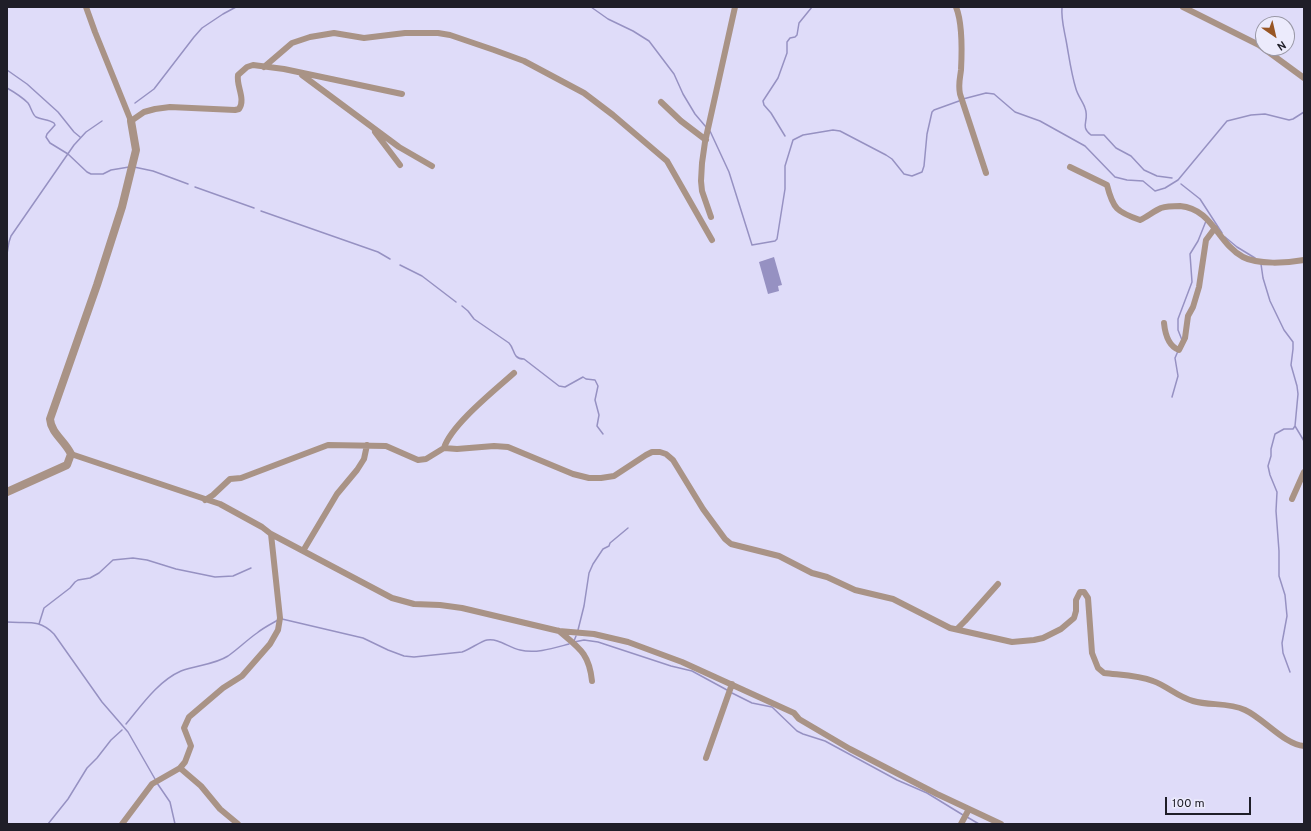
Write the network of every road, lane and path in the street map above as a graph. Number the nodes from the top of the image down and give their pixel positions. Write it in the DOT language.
graph roads {
  1 [pos="86,7"];
  2 [pos="735,7"];
  3 [pos="956,7"];
  4 [pos="1183,7"];
  5 [pos="264,67"];
  6 [pos="300,73"];
  7 [pos="1304,78"];
  8 [pos="402,94"];
  9 [pos="661,102"];
  10 [pos="131,121"];
  11 [pos="370,126"];
  12 [pos="706,140"];
  13 [pos="400,165"];
  14 [pos="432,166"];
  15 [pos="1070,167"];
  16 [pos="986,173"];
  17 [pos="711,217"];
  18 [pos="1215,228"];
  19 [pos="712,240"];
  20 [pos="1304,260"];
  21 [pos="1164,323"];
  22 [pos="514,373"];
  23 [pos="367,445"];
  24 [pos="444,448"];
  25 [pos="71,454"];
  26 [pos="1304,472"];
  27 [pos="7,492"];
  28 [pos="1292,499"];
  29 [pos="205,500"];
  30 [pos="271,534"];
  31 [pos="303,551"];
  32 [pos="998,584"];
  33 [pos="957,629"];
  34 [pos="559,631"];
  35 [pos="592,680"];
  36 [pos="732,684"];
  37 [pos="1304,746"];
  38 [pos="706,758"];
  39 [pos="180,768"];
  40 [pos="969,809"];
  41 [pos="122,824"];
  42 [pos="238,824"];
  43 [pos="961,824"];
  44 [pos="1001,824"];
  1 -- 10 [label="street"];
  2 -- 12 [label="street"];
  3 -- 16 [label="street"];
  4 -- 7 [label="street"];
  5 -- 6 [label="street"];
  5 -- 10 [label="street"];
  5 -- 19 [label="street"];
  6 -- 8 [label="street"];
  6 -- 11 [label="street"];
  9 -- 12 [label="street"];
  10 -- 25 [label="street"];
  11 -- 13 [label="street"];
  11 -- 14 [label="street"];
  12 -- 17 [label="street"];
  15 -- 18 [label="street"];
  18 -- 20 [label="street"];
  18 -- 21 [label="street"];
  22 -- 24 [label="street"];
  23 -- 24 [label="street"];
  23 -- 29 [label="street"];
  23 -- 31 [label="street"];
  24 -- 33 [label="street"];
  25 -- 27 [label="street"];
  25 -- 29 [label="street"];
  26 -- 28 [label="street"];
  29 -- 30 [label="street"];
  30 -- 31 [label="street"];
  30 -- 39 [label="street"];
  31 -- 34 [label="street"];
  32 -- 33 [label="street"];
  33 -- 37 [label="street"];
  34 -- 35 [label="street"];
  34 -- 36 [label="street"];
  36 -- 38 [label="street"];
  36 -- 40 [label="street"];
  39 -- 41 [label="street"];
  39 -- 42 [label="street"];
  40 -- 43 [label="street"];
  40 -- 44 [label="street"];
}
